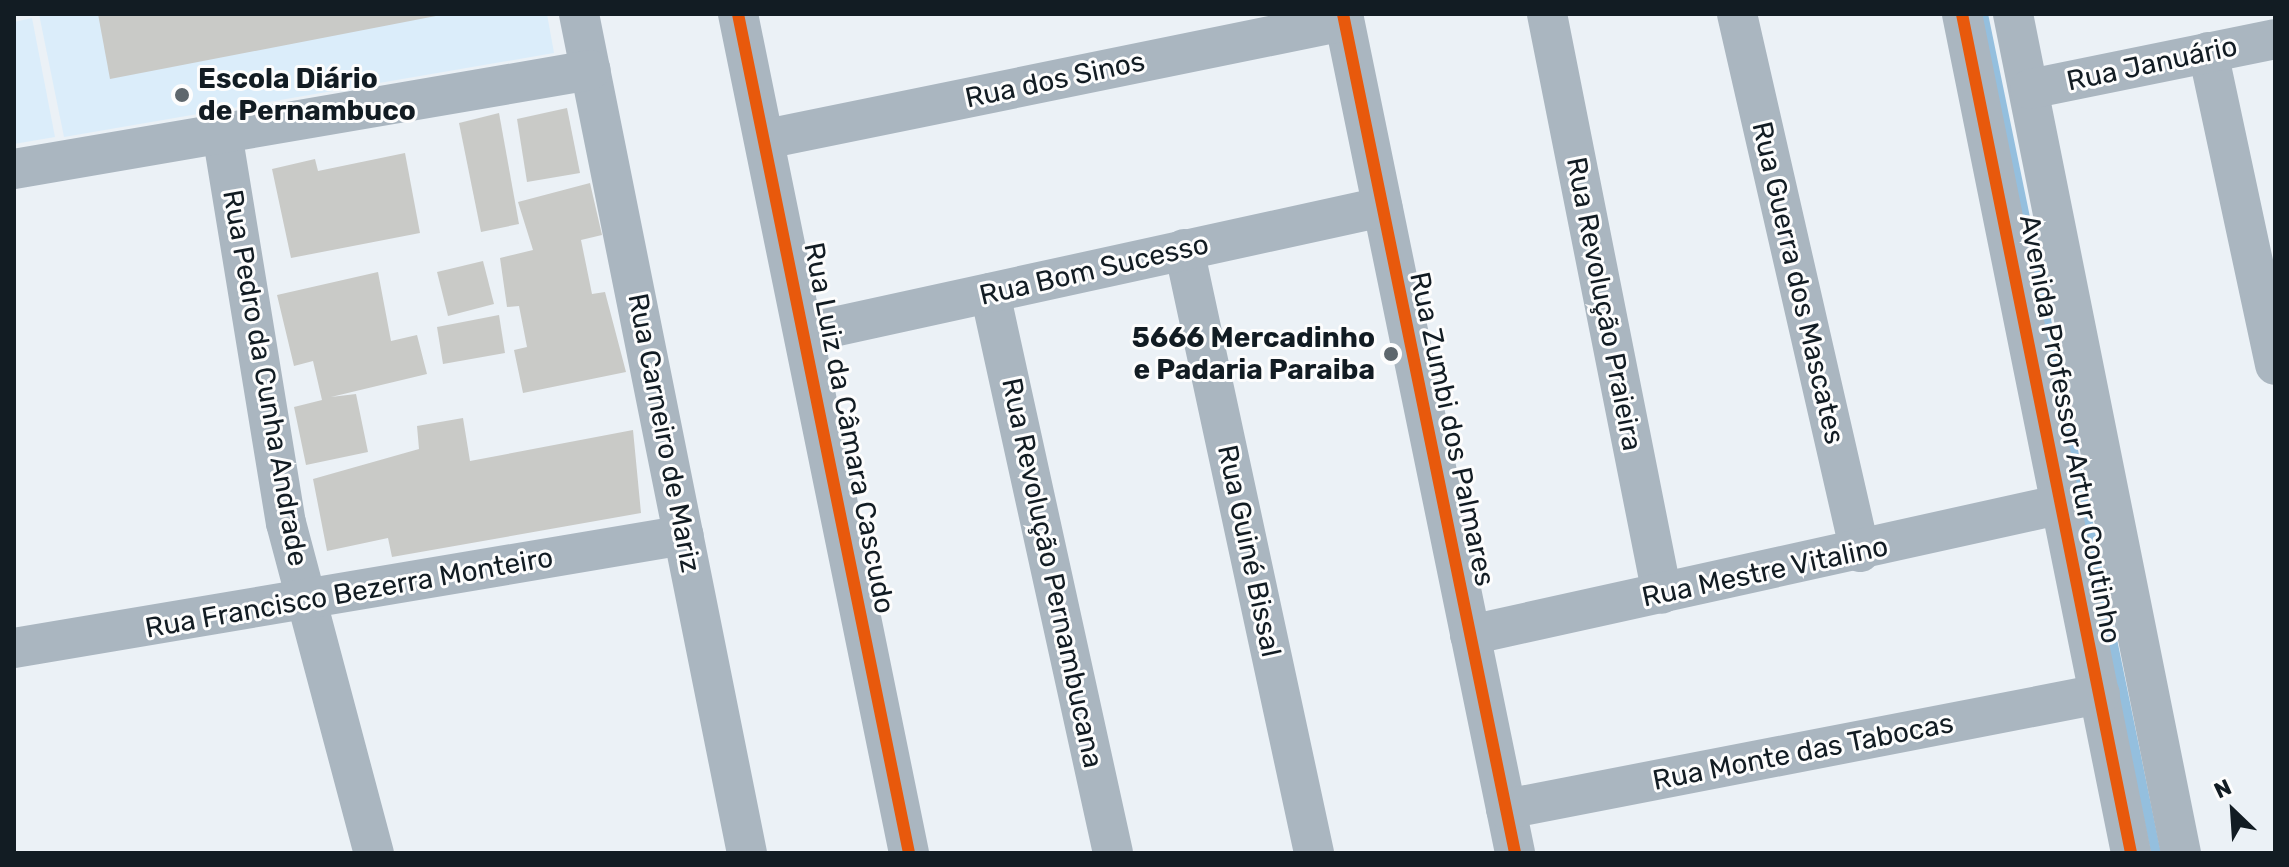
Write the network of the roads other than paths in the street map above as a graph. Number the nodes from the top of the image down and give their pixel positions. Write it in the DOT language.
graph roads {
  1 [pos="579,14"];
  2 [pos="738,14"];
  3 [pos="1547,14"];
  4 [pos="1737,14"];
  5 [pos="1962,14"];
  6 [pos="2013,14"];
  7 [pos="1343,17"];
  8 [pos="2275,39"];
  9 [pos="2208,52"];
  10 [pos="591,70"];
  11 [pos="2030,89"];
  12 [pos="222,133"];
  13 [pos="766,139"];
  14 [pos="14,169"];
  15 [pos="1382,207"];
  16 [pos="1184,249"];
  17 [pos="990,293"];
  18 [pos="806,333"];
  19 [pos="2275,365"];
  20 [pos="2058,505"];
  21 [pos="684,535"];
  22 [pos="1860,552"];
  23 [pos="1662,594"];
  24 [pos="307,602"];
  25 [pos="1470,635"];
  26 [pos="14,648"];
  27 [pos="2100,694"];
  28 [pos="1506,809"];
  29 [pos="374,853"];
  30 [pos="747,853"];
  31 [pos="909,853"];
  32 [pos="1113,853"];
  33 [pos="1314,853"];
  34 [pos="1515,853"];
  35 [pos="2131,853"];
  36 [pos="2181,853"];
  1 -- 10 [label="street, Rua Carneiro de Mariz"];
  2 -- 13 [label="street, Rua Luiz da Câmara Cascudo"];
  3 -- 23 [label="street, Rua Revolução Praieira"];
  4 -- 22 [label="street, Rua Guerra dos Mascates"];
  5 -- 20 [label="street, Avenida Professor Artur Coutinho"];
  6 -- 11 [label="street, Avenida Professor Artur Coutinho"];
  7 -- 13 [label="street, Rua dos Sinos"];
  7 -- 15 [label="street, Rua Zumbi dos Palmares"];
  8 -- 9 [label="street, Rua Januário"];
  9 -- 11 [label="street, Rua Januário"];
  9 -- 19 [label="street"];
  10 -- 12 [label="street"];
  10 -- 21 [label="street, Rua Carneiro de Mariz"];
  11 -- 36 [label="street, Avenida Professor Artur Coutinho"];
  12 -- 14 [label="street"];
  12 -- 24 [label="street, Rua Pedro da Cunha Andrade"];
  13 -- 18 [label="street, Rua Luiz da Câmara Cascudo"];
  15 -- 16 [label="street, Rua Bom Sucesso"];
  15 -- 25 [label="street, Rua Zumbi dos Palmares"];
  16 -- 17 [label="street, Rua Bom Sucesso"];
  16 -- 33 [label="street, Rua Guiné Bissal"];
  17 -- 18 [label="street, Rua Bom Sucesso"];
  17 -- 32 [label="street, Rua Revolução Pernambucana"];
  18 -- 31 [label="street, Rua Luiz da Câmara Cascudo"];
  20 -- 22 [label="street, Rua Mestre Vitalino"];
  20 -- 27 [label="street, Avenida Professor Artur Coutinho"];
  21 -- 24 [label="street, Rua Francisco Bezerra Monteiro"];
  21 -- 30 [label="street, Rua Carneiro de Mariz"];
  22 -- 23 [label="street, Rua Mestre Vitalino"];
  23 -- 25 [label="street, Rua Mestre Vitalino"];
  24 -- 26 [label="street, Rua Francisco Bezerra Monteiro"];
  24 -- 29 [label="street, Rua Pedro da Cunha Andrade"];
  25 -- 28 [label="street, Rua Zumbi dos Palmares"];
  27 -- 28 [label="street, Rua Monte das Tabocas"];
  27 -- 35 [label="street, Avenida Professor Artur Coutinho"];
  28 -- 34 [label="street, Rua Zumbi dos Palmares"];
}
